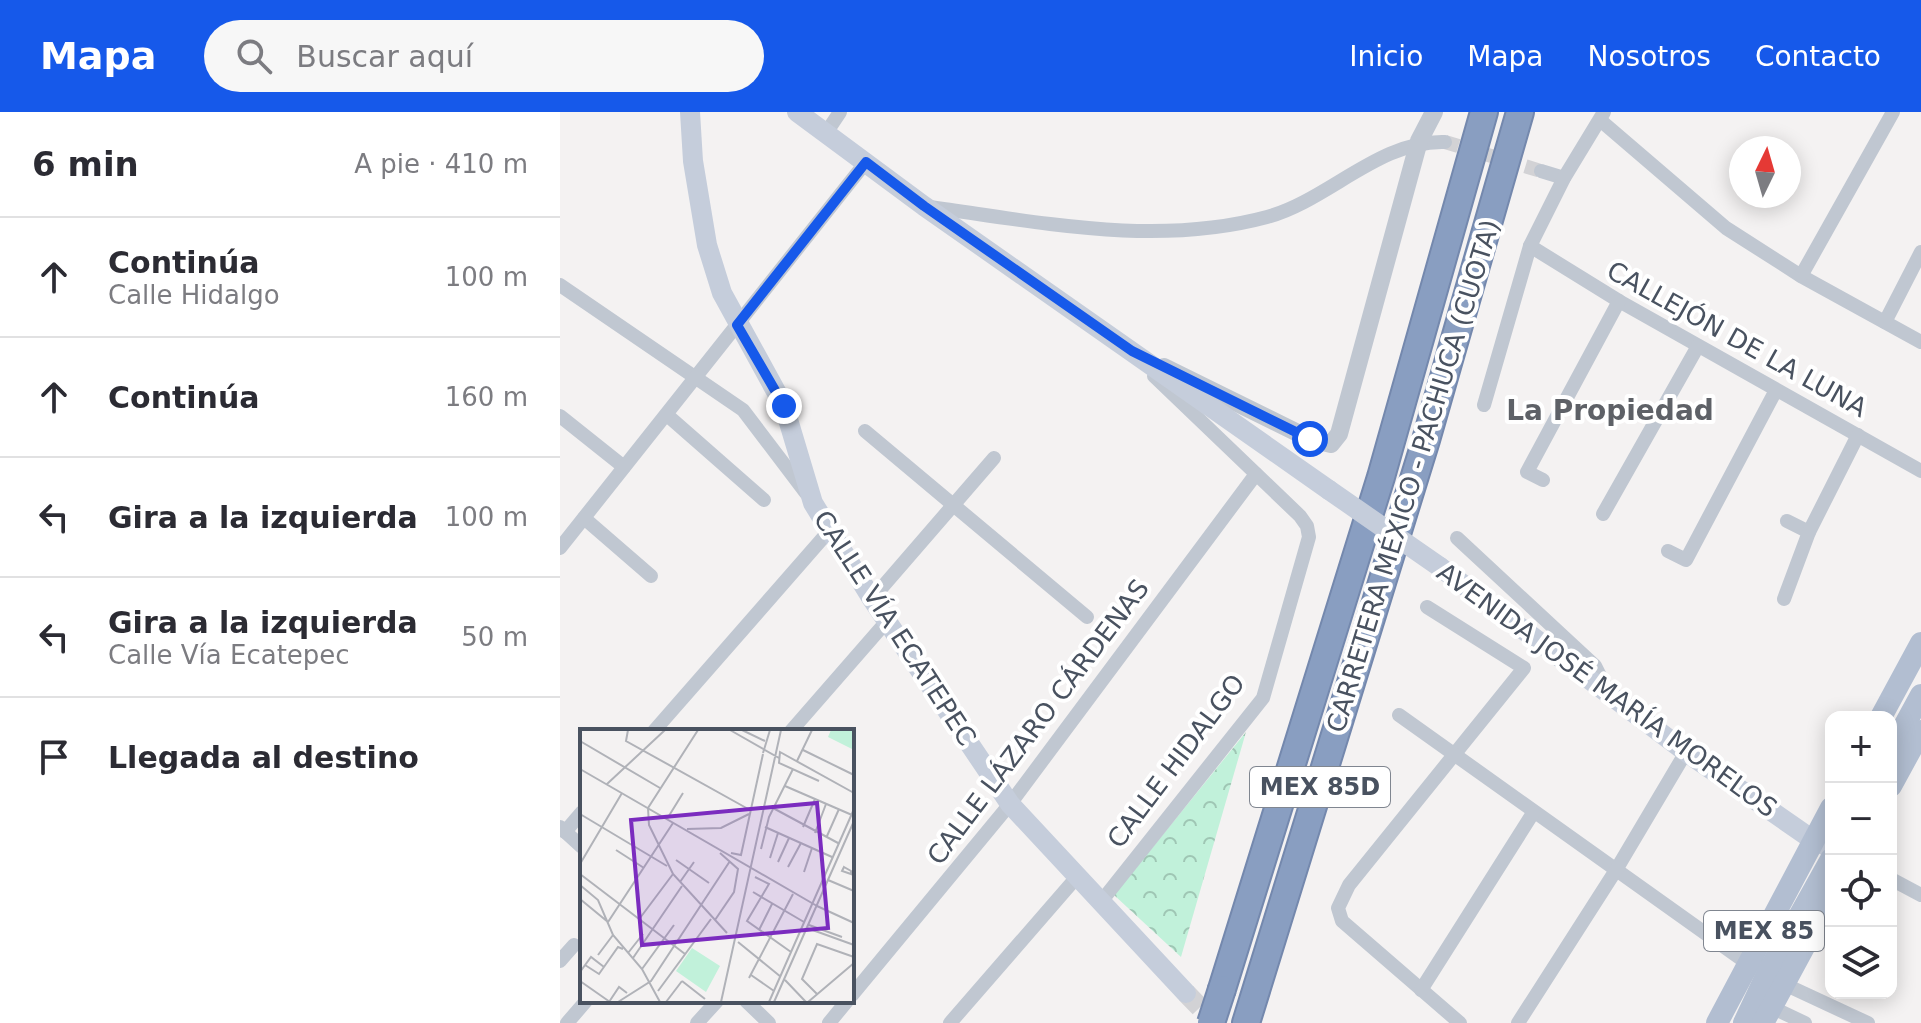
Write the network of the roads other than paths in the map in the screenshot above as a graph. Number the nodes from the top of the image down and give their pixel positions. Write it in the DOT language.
graph roads {
  1 [pos="690,112"];
  2 [pos="797,112"];
  3 [pos="840,112"];
  4 [pos="1484,112"];
  5 [pos="1520,112"];
  6 [pos="1893,112"];
  7 [pos="1432,113"];
  8 [pos="1602,116"];
  9 [pos="826,133"];
  10 [pos="1419,141"];
  11 [pos="1445,142"];
  12 [pos="866,162"];
  13 [pos="1541,171"];
  14 [pos="1564,178"];
  15 [pos="924,206"];
  16 [pos="1530,246"];
  17 [pos="1921,252"];
  18 [pos="1801,276"];
  19 [pos="560,285"];
  20 [pos="1619,301"];
  21 [pos="1885,322"];
  22 [pos="737,325"];
  23 [pos="1921,342"];
  24 [pos="1698,346"];
  25 [pos="1126,347"];
  26 [pos="698,376"];
  27 [pos="1776,390"];
  28 [pos="1484,405"];
  29 [pos="667,415"];
  30 [pos="560,416"];
  31 [pos="865,431"];
  32 [pos="1858,435"];
  33 [pos="994,458"];
  34 [pos="624,467"];
  35 [pos="1921,471"];
  36 [pos="1256,474"];
  37 [pos="1543,480"];
  38 [pos="764,500"];
  39 [pos="813,503"];
  40 [pos="955,507"];
  41 [pos="1603,514"];
  42 [pos="584,518"];
  43 [pos="1787,521"];
  44 [pos="829,531"];
  45 [pos="1809,532"];
  46 [pos="1457,538"];
  47 [pos="560,548"];
  48 [pos="1668,551"];
  49 [pos="651,576"];
  50 [pos="872,599"];
  51 [pos="1784,599"];
  52 [pos="1427,607"];
  53 [pos="1087,617"];
  54 [pos="887,621"];
  55 [pos="1921,643"];
  56 [pos="1608,692"];
  57 [pos="1921,695"];
  58 [pos="1884,711"];
  59 [pos="1399,715"];
  60 [pos="656,729"];
  61 [pos="793,729"];
  62 [pos="1921,731"];
  63 [pos="1897,739"];
  64 [pos="1686,752"];
  65 [pos="1457,756"];
  66 [pos="1893,783"];
  67 [pos="1010,804"];
  68 [pos="1533,813"];
  69 [pos="580,814"];
  70 [pos="562,829"];
  71 [pos="1822,844"];
  72 [pos="580,845"];
  73 [pos="1616,870"];
  74 [pos="1825,870"];
  75 [pos="1076,878"];
  76 [pos="1897,882"];
  77 [pos="1921,895"];
  78 [pos="1100,903"];
  79 [pos="1825,908"];
  80 [pos="574,945"];
  81 [pos="560,961"];
  82 [pos="1747,963"];
  83 [pos="1784,984"];
  84 [pos="1421,990"];
  85 [pos="854,993"];
  86 [pos="1186,993"];
  87 [pos="584,1003"];
  88 [pos="715,1003"];
  89 [pos="748,1003"];
  90 [pos="845,1003"];
  91 [pos="1767,1015"];
  92 [pos="1247,1020"];
  93 [pos="567,1023"];
  94 [pos="697,1023"];
  95 [pos="769,1023"];
  96 [pos="829,1023"];
  97 [pos="950,1023"];
  98 [pos="1211,1023"];
  99 [pos="1460,1023"];
  100 [pos="1518,1023"];
  101 [pos="1717,1023"];
  102 [pos="1744,1023"];
  103 [pos="1805,1023"];
  104 [pos="1868,1023"];
  1 -- 22 [label="main road, CALLE VÍA ECATEPEC"];
  2 -- 9 [label="main road, AVENIDA JOSÉ MARÍA MORELOS"];
  3 -- 9 [label="street"];
  4 -- 98 [label="highway, CARRETERA MÉXICO - PACHUCA (CUOTA) / MEX 85D, bridge"];
  5 -- 92 [label="highway, CARRETERA MÉXICO - PACHUCA (CUOTA) / MEX 85D"];
  6 -- 18 [label="street"];
  7 -- 10 [label="street"];
  8 -- 14 [label="street"];
  8 -- 18 [label="street"];
  9 -- 12 [label="main road, AVENIDA JOSÉ MARÍA MORELOS"];
  10 -- 11 [label="street"];
  10 -- 15 [label="street"];
  10 -- 25 [label="street"];
  12 -- 15 [label="main road, AVENIDA JOSÉ MARÍA MORELOS"];
  12 -- 22 [label="street"];
  13 -- 14 [label="street"];
  14 -- 16 [label="street"];
  15 -- 25 [label="main road, AVENIDA JOSÉ MARÍA MORELOS"];
  16 -- 20 [label="street, CALLEJÓN DE LA LUNA"];
  16 -- 28 [label="street"];
  17 -- 21 [label="street"];
  18 -- 21 [label="street"];
  19 -- 26 [label="street"];
  20 -- 24 [label="street, CALLEJÓN DE LA LUNA"];
  20 -- 37 [label="street"];
  21 -- 23 [label="street"];
  22 -- 26 [label="street"];
  22 -- 39 [label="main road, CALLE VÍA ECATEPEC"];
  24 -- 27 [label="street, CALLEJÓN DE LA LUNA"];
  24 -- 41 [label="street"];
  25 -- 36 [label="street, CALLE HIDALGO"];
  25 -- 56 [label="main road, AVENIDA JOSÉ MARÍA MORELOS, bridge"];
  26 -- 29 [label="street"];
  26 -- 39 [label="street"];
  27 -- 32 [label="street, CALLEJÓN DE LA LUNA"];
  27 -- 48 [label="street"];
  29 -- 34 [label="street"];
  29 -- 38 [label="street"];
  30 -- 34 [label="street"];
  31 -- 40 [label="street"];
  32 -- 35 [label="street, CALLEJÓN DE LA LUNA"];
  32 -- 45 [label="street"];
  33 -- 40 [label="street"];
  34 -- 42 [label="street"];
  36 -- 67 [label="street, CALLE LÁZARO CÁRDENAS"];
  36 -- 78 [label="street, CALLE HIDALGO"];
  39 -- 44 [label="main road, CALLE VÍA ECATEPEC"];
  40 -- 50 [label="street"];
  40 -- 53 [label="street"];
  42 -- 47 [label="street"];
  42 -- 49 [label="street"];
  43 -- 45 [label="street"];
  44 -- 50 [label="main road, CALLE VÍA ECATEPEC"];
  44 -- 60 [label="street"];
  45 -- 51 [label="street"];
  46 -- 56 [label="street"];
  50 -- 54 [label="main road, CALLE VÍA ECATEPEC"];
  52 -- 65 [label="street"];
  54 -- 61 [label="street"];
  54 -- 67 [label="main road, CALLE VÍA ECATEPEC"];
  55 -- 58 [label="main road"];
  56 -- 64 [label="main road, AVENIDA JOSÉ MARÍA MORELOS"];
  57 -- 63 [label="main road"];
  59 -- 65 [label="street"];
  62 -- 66 [label="main road"];
  64 -- 71 [label="main road, AVENIDA JOSÉ MARÍA MORELOS"];
  64 -- 73 [label="street"];
  65 -- 68 [label="street"];
  65 -- 84 [label="street"];
  67 -- 75 [label="main road, CALLE VÍA ECATEPEC"];
  67 -- 85 [label="street, CALLE LÁZARO CÁRDENAS"];
  68 -- 73 [label="street"];
  68 -- 84 [label="street"];
  69 -- 70 [label="street"];
  70 -- 72 [label="street"];
  71 -- 82 [label="main road, MEX 85"];
  73 -- 82 [label="street"];
  73 -- 100 [label="street"];
  74 -- 102 [label="main road"];
  75 -- 78 [label="main road, CALLE VÍA ECATEPEC"];
  75 -- 97 [label="street"];
  76 -- 77 [label="street"];
  78 -- 86 [label="main road, CALLE VÍA ECATEPEC"];
  79 -- 83 [label="main road, MEX 85"];
  80 -- 81 [label="street"];
  82 -- 101 [label="main road, MEX 85"];
  83 -- 91 [label="main road, MEX 85"];
  83 -- 104 [label="street"];
  84 -- 99 [label="street"];
  87 -- 93 [label="street"];
  88 -- 94 [label="street"];
  89 -- 95 [label="street"];
  90 -- 96 [label="street"];
  91 -- 103 [label="street"];
}
